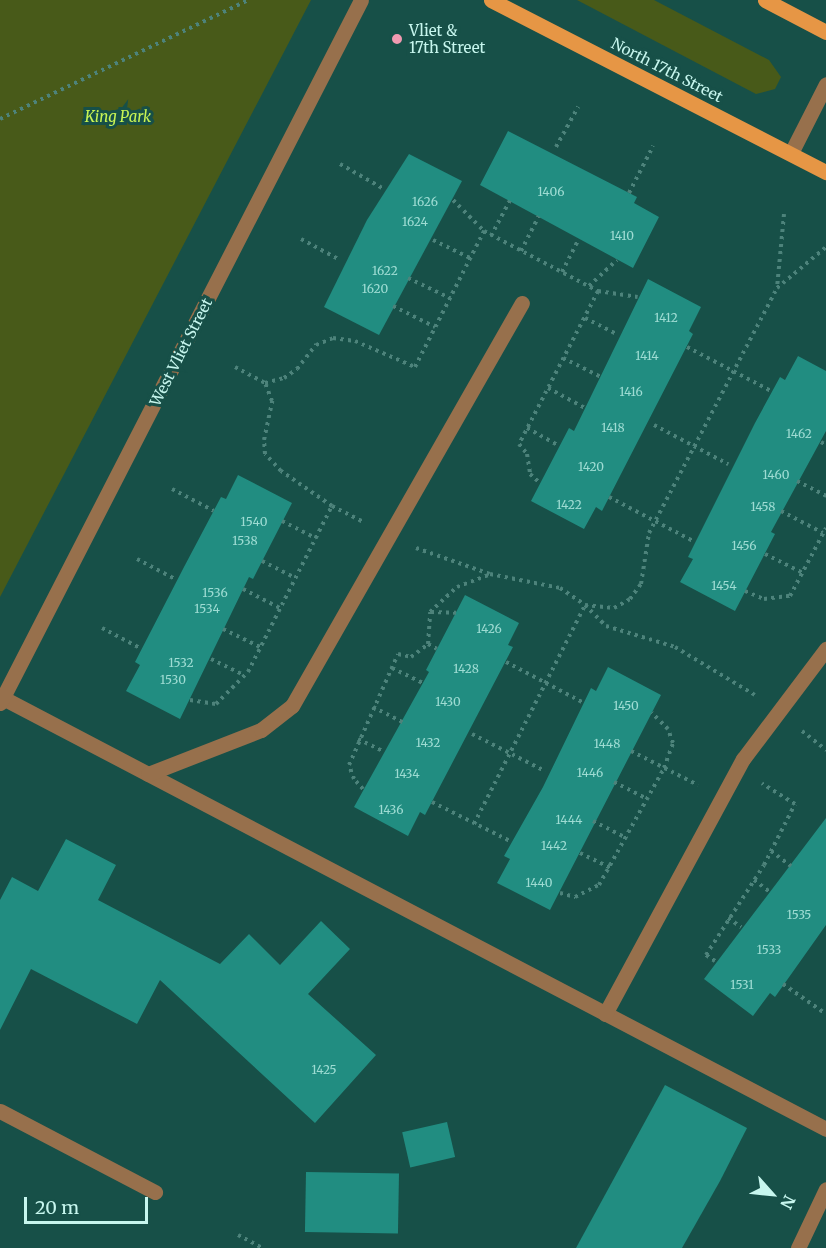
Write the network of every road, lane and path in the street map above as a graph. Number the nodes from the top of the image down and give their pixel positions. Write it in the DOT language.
graph roads {
  1 [pos="248,0"];
  2 [pos="362,0"];
  3 [pos="491,0"];
  4 [pos="765,0"];
  5 [pos="826,32"];
  6 [pos="826,84"];
  7 [pos="578,106"];
  8 [pos="0,119"];
  9 [pos="653,146"];
  10 [pos="556,147"];
  11 [pos="791,153"];
  12 [pos="340,164"];
  13 [pos="826,172"];
  14 [pos="384,189"];
  15 [pos="628,193"];
  16 [pos="453,200"];
  17 [pos="510,201"];
  18 [pos="784,214"];
  19 [pos="539,216"];
  20 [pos="484,231"];
  21 [pos="491,236"];
  22 [pos="301,239"];
  23 [pos="433,240"];
  24 [pos="578,240"];
  25 [pos="826,247"];
  26 [pos="521,251"];
  27 [pos="470,258"];
  28 [pos="340,260"];
  29 [pos="617,260"];
  30 [pos="562,272"];
  31 [pos="408,278"];
  32 [pos="589,286"];
  33 [pos="777,288"];
  34 [pos="598,291"];
  35 [pos="638,297"];
  36 [pos="450,298"];
  37 [pos="522,303"];
  38 [pos="393,306"];
  39 [pos="585,318"];
  40 [pos="435,327"];
  41 [pos="618,334"];
  42 [pos="687,347"];
  43 [pos="563,358"];
  44 [pos="235,368"];
  45 [pos="733,371"];
  46 [pos="601,377"];
  47 [pos="265,382"];
  48 [pos="548,388"];
  49 [pos="772,392"];
  50 [pos="585,408"];
  51 [pos="654,425"];
  52 [pos="527,428"];
  53 [pos="820,442"];
  54 [pos="826,445"];
  55 [pos="559,446"];
  56 [pos="694,446"];
  57 [pos="728,464"];
  58 [pos="797,481"];
  59 [pos="540,483"];
  60 [pos="172,489"];
  61 [pos="609,496"];
  62 [pos="826,496"];
  63 [pos="332,506"];
  64 [pos="214,511"];
  65 [pos="781,511"];
  66 [pos="282,521"];
  67 [pos="655,521"];
  68 [pos="826,528"];
  69 [pos="823,533"];
  70 [pos="392,536"];
  71 [pos="316,538"];
  72 [pos="695,542"];
  73 [pos="765,554"];
  74 [pos="137,559"];
  75 [pos="262,561"];
  76 [pos="803,573"];
  77 [pos="490,574"];
  78 [pos="295,578"];
  79 [pos="175,579"];
  80 [pos="243,589"];
  81 [pos="745,591"];
  82 [pos="585,605"];
  83 [pos="280,608"];
  84 [pos="430,612"];
  85 [pos="456,613"];
  86 [pos="102,628"];
  87 [pos="223,629"];
  88 [pos="428,644"];
  89 [pos="260,647"];
  90 [pos="142,649"];
  91 [pos="437,649"];
  92 [pos="826,649"];
  93 [pos="211,659"];
  94 [pos="506,662"];
  95 [pos="392,668"];
  96 [pos="244,675"];
  97 [pos="423,683"];
  98 [pos="548,684"];
  99 [pos="190,700"];
  100 [pos="1,701"];
  101 [pos="584,703"];
  102 [pos="373,707"];
  103 [pos="652,712"];
  104 [pos="778,712"];
  105 [pos="403,722"];
  106 [pos="472,734"];
  107 [pos="358,739"];
  108 [pos="826,750"];
  109 [pos="383,751"];
  110 [pos="631,751"];
  111 [pos="511,754"];
  112 [pos="664,768"];
  113 [pos="738,768"];
  114 [pos="544,771"];
  115 [pos="148,774"];
  116 [pos="614,782"];
  117 [pos="363,789"];
  118 [pos="723,798"];
  119 [pos="648,799"];
  120 [pos="432,802"];
  121 [pos="593,821"];
  122 [pos="474,824"];
  123 [pos="627,838"];
  124 [pos="512,842"];
  125 [pos="771,851"];
  126 [pos="580,853"];
  127 [pos="791,866"];
  128 [pos="611,868"];
  129 [pos="754,880"];
  130 [pos="560,893"];
  131 [pos="771,893"];
  132 [pos="728,918"];
  133 [pos="741,927"];
  134 [pos="716,961"];
  135 [pos="783,984"];
  136 [pos="605,1014"];
  137 [pos="826,1014"];
  138 [pos="0,1111"];
  139 [pos="826,1129"];
  140 [pos="826,1189"];
  141 [pos="155,1192"];
  142 [pos="238,1235"];
  143 [pos="262,1248"];
  144 [pos="798,1248"];
  1 -- 8 [label="path"];
  2 -- 100 [label="street, West Vliet Street"];
  3 -- 11 [label="main road, North 17th Street"];
  4 -- 5 [label="main road"];
  6 -- 11 [label="street"];
  7 -- 10 [label="path"];
  9 -- 15 [label="path"];
  11 -- 13 [label="main road, North 17th Street"];
  12 -- 14 [label="path"];
  16 -- 20 [label="path"];
  17 -- 21 [label="path"];
  18 -- 33 [label="path"];
  19 -- 26 [label="path"];
  20 -- 21 [label="path"];
  20 -- 27 [label="path"];
  21 -- 26 [label="path"];
  22 -- 28 [label="path"];
  23 -- 27 [label="path"];
  24 -- 30 [label="path"];
  25 -- 33 [label="path"];
  26 -- 30 [label="path"];
  27 -- 36 [label="path"];
  29 -- 32 [label="path"];
  30 -- 32 [label="path"];
  31 -- 36 [label="path"];
  32 -- 34 [label="path"];
  33 -- 45 [label="path"];
  34 -- 35 [label="path"];
  34 -- 39 [label="path"];
  36 -- 40 [label="path"];
  37 -- 70 [label="street"];
  38 -- 40 [label="path"];
  39 -- 41 [label="path"];
  39 -- 43 [label="path"];
  40 -- 47 [label="path"];
  42 -- 45 [label="path"];
  43 -- 46 [label="path"];
  43 -- 48 [label="path"];
  44 -- 47 [label="path"];
  45 -- 49 [label="path"];
  45 -- 56 [label="path"];
  47 -- 63 [label="path"];
  48 -- 50 [label="path"];
  48 -- 52 [label="path"];
  51 -- 56 [label="path"];
  52 -- 55 [label="path"];
  52 -- 59 [label="path"];
  53 -- 54 [label="path"];
  56 -- 57 [label="path"];
  56 -- 67 [label="path"];
  58 -- 62 [label="path"];
  60 -- 64 [label="path"];
  61 -- 67 [label="path"];
  63 -- 70 [label="path"];
  63 -- 71 [label="path"];
  65 -- 69 [label="path"];
  66 -- 71 [label="path"];
  67 -- 72 [label="path"];
  67 -- 82 [label="path"];
  68 -- 69 [label="path"];
  69 -- 76 [label="path"];
  70 -- 77 [label="path"];
  70 -- 115 [label="street"];
  71 -- 78 [label="path"];
  73 -- 76 [label="path"];
  74 -- 79 [label="path"];
  75 -- 78 [label="path"];
  76 -- 81 [label="path"];
  77 -- 82 [label="path"];
  77 -- 84 [label="path"];
  78 -- 83 [label="path"];
  80 -- 83 [label="path"];
  82 -- 98 [label="path"];
  82 -- 104 [label="path"];
  83 -- 89 [label="path"];
  84 -- 85 [label="path"];
  84 -- 88 [label="path"];
  86 -- 90 [label="path"];
  87 -- 89 [label="path"];
  88 -- 91 [label="path"];
  88 -- 95 [label="path"];
  89 -- 96 [label="path"];
  92 -- 104 [label="street"];
  93 -- 96 [label="path"];
  94 -- 98 [label="path"];
  95 -- 97 [label="path"];
  95 -- 102 [label="path"];
  96 -- 99 [label="path"];
  98 -- 101 [label="path"];
  98 -- 111 [label="path"];
  100 -- 115 [label="street"];
  102 -- 105 [label="path"];
  102 -- 107 [label="path"];
  103 -- 112 [label="path"];
  104 -- 108 [label="path"];
  104 -- 113 [label="street"];
  106 -- 111 [label="path"];
  107 -- 109 [label="path"];
  107 -- 117 [label="path"];
  110 -- 112 [label="path"];
  111 -- 114 [label="path"];
  111 -- 122 [label="path"];
  112 -- 118 [label="path"];
  112 -- 119 [label="path"];
  113 -- 118 [label="street"];
  113 -- 125 [label="path"];
  115 -- 136 [label="street"];
  116 -- 119 [label="path"];
  118 -- 136 [label="street"];
  119 -- 123 [label="path"];
  120 -- 122 [label="path"];
  121 -- 123 [label="path"];
  122 -- 124 [label="path"];
  123 -- 128 [label="path"];
  125 -- 127 [label="path"];
  125 -- 129 [label="path"];
  126 -- 128 [label="path"];
  128 -- 130 [label="path"];
  129 -- 131 [label="path"];
  129 -- 132 [label="path"];
  132 -- 133 [label="path"];
  132 -- 134 [label="path"];
  135 -- 137 [label="path"];
  136 -- 139 [label="street"];
  138 -- 141 [label="street"];
  140 -- 144 [label="street"];
  142 -- 143 [label="path"];
}
